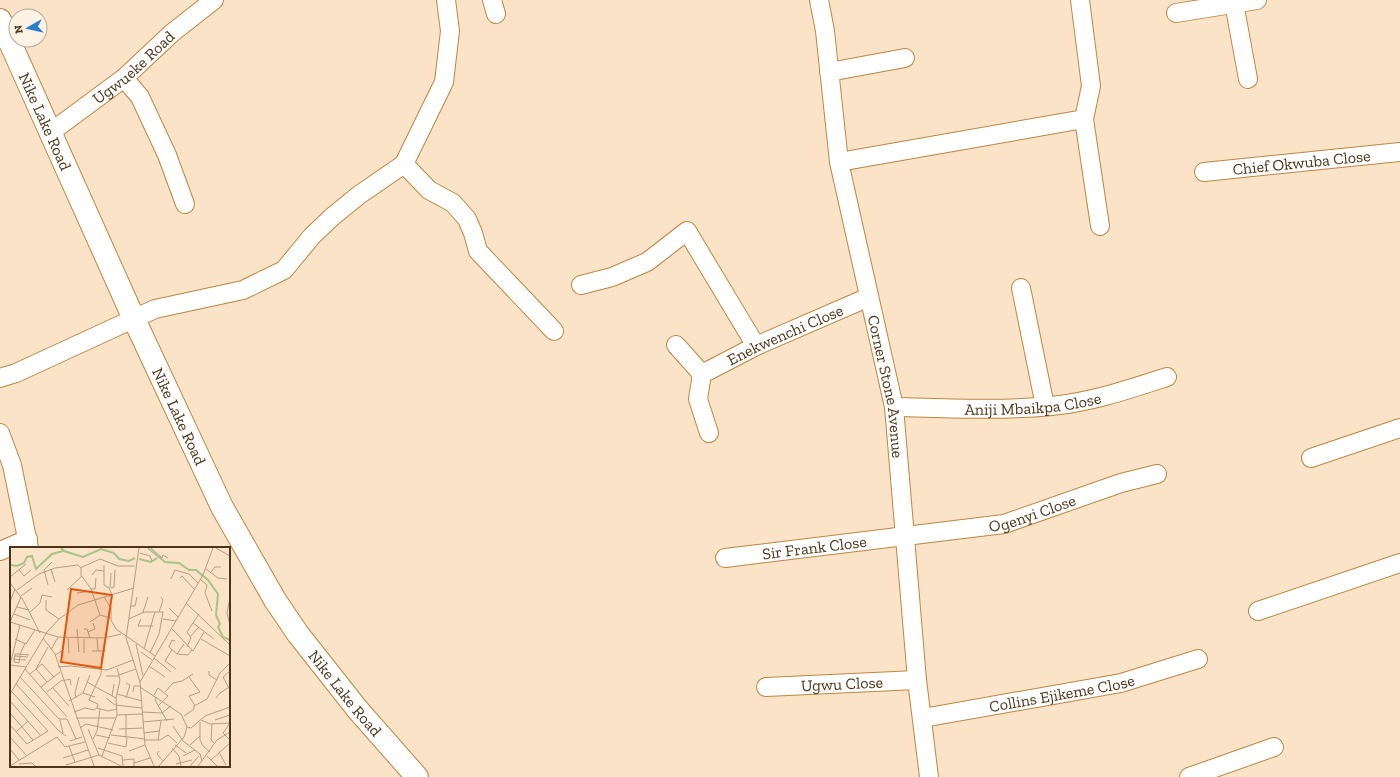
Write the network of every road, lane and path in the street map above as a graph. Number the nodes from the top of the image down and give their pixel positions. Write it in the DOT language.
graph roads {
  1 [pos="214,0"];
  2 [pos="446,0"];
  3 [pos="819,0"];
  4 [pos="1080,0"];
  5 [pos="1257,0"];
  6 [pos="1234,3"];
  7 [pos="1176,13"];
  8 [pos="0,20"];
  9 [pos="905,58"];
  10 [pos="830,72"];
  11 [pos="124,78"];
  12 [pos="1248,79"];
  13 [pos="1084,119"];
  14 [pos="51,132"];
  15 [pos="1400,152"];
  16 [pos="839,162"];
  17 [pos="404,164"];
  18 [pos="1204,172"];
  19 [pos="185,204"];
  20 [pos="1100,226"];
  21 [pos="581,285"];
  22 [pos="1021,288"];
  23 [pos="869,297"];
  24 [pos="134,319"];
  25 [pos="554,331"];
  26 [pos="676,345"];
  27 [pos="756,346"];
  28 [pos="702,374"];
  29 [pos="1168,377"];
  30 [pos="0,378"];
  31 [pos="1045,406"];
  32 [pos="894,408"];
  33 [pos="1400,428"];
  34 [pos="0,433"];
  35 [pos="709,433"];
  36 [pos="1311,458"];
  37 [pos="1156,474"];
  38 [pos="904,537"];
  39 [pos="28,544"];
  40 [pos="16,547"];
  41 [pos="10,548"];
  42 [pos="0,551"];
  43 [pos="725,558"];
  44 [pos="1400,563"];
  45 [pos="1258,611"];
  46 [pos="1198,659"];
  47 [pos="918,680"];
  48 [pos="766,687"];
  49 [pos="923,718"];
  50 [pos="1274,747"];
  51 [pos="417,777"];
  52 [pos="929,777"];
  53 [pos="1189,777"];
  1 -- 11 [label="street, Ugwueke Road"];
  2 -- 17 [label="street"];
  3 -- 10 [label="street, Corner Stone Avenue"];
  4 -- 13 [label="street"];
  5 -- 6 [label="street"];
  6 -- 7 [label="street"];
  6 -- 12 [label="street"];
  8 -- 14 [label="main road, Nike Lake Road"];
  9 -- 10 [label="street"];
  10 -- 16 [label="street, Corner Stone Avenue"];
  11 -- 14 [label="street, Ugwueke Road"];
  11 -- 19 [label="street"];
  13 -- 16 [label="street"];
  13 -- 20 [label="street"];
  14 -- 24 [label="main road, Nike Lake Road"];
  15 -- 18 [label="street, Chief Okwuba Close"];
  16 -- 23 [label="street, Corner Stone Avenue"];
  17 -- 24 [label="street"];
  17 -- 25 [label="street"];
  21 -- 27 [label="street"];
  22 -- 31 [label="street"];
  23 -- 27 [label="street, Enekwenchi Close"];
  23 -- 32 [label="street, Corner Stone Avenue"];
  24 -- 30 [label="street"];
  24 -- 51 [label="main road, Nike Lake Road"];
  26 -- 28 [label="street"];
  27 -- 28 [label="street, Enekwenchi Close"];
  28 -- 35 [label="street"];
  29 -- 31 [label="street, Aniji Mbaikpa Close"];
  31 -- 32 [label="street, Aniji Mbaikpa Close"];
  32 -- 38 [label="street, Corner Stone Avenue"];
  33 -- 36 [label="street"];
  34 -- 39 [label="street"];
  37 -- 38 [label="street, Ogenyi Close"];
  38 -- 43 [label="street, Sir Frank Close"];
  38 -- 47 [label="street, Corner Stone Avenue"];
  39 -- 40 [label="street"];
  41 -- 42 [label="street"];
  44 -- 45 [label="street"];
  46 -- 49 [label="street, Collins Ejikeme Close"];
  47 -- 48 [label="street, Ugwu Close"];
  47 -- 49 [label="street, Corner Stone Avenue"];
  49 -- 52 [label="street, Corner Stone Avenue"];
  50 -- 53 [label="street"];
}
